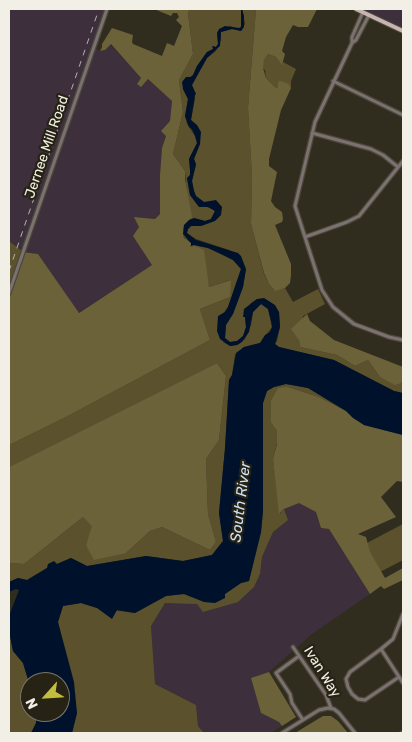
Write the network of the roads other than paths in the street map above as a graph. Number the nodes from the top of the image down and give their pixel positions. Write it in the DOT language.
graph roads {
  1 [pos="107,9"];
  2 [pos="356,9"];
  3 [pos="363,12"];
  4 [pos="369,15"];
  5 [pos="403,31"];
  6 [pos="352,43"];
  7 [pos="334,81"];
  8 [pos="403,115"];
  9 [pos="312,134"];
  10 [pos="403,161"];
  11 [pos="398,167"];
  12 [pos="305,237"];
  13 [pos="9,292"];
  14 [pos="403,340"];
  15 [pos="403,614"];
  16 [pos="293,647"];
  17 [pos="381,650"];
  18 [pos="299,656"];
  19 [pos="399,677"];
  20 [pos="403,683"];
  21 [pos="331,708"];
  22 [pos="303,720"];
  23 [pos="282,733"];
  24 [pos="355,733"];
  1 -- 13 [label="street, Jernee Mill Road"];
  2 -- 3 [label="main road"];
  3 -- 4 [label="main road"];
  3 -- 6 [label="street"];
  4 -- 5 [label="main road"];
  4 -- 6 [label="street"];
  6 -- 7 [label="street"];
  7 -- 8 [label="street"];
  7 -- 9 [label="street"];
  9 -- 11 [label="street"];
  9 -- 12 [label="street"];
  10 -- 11 [label="street"];
  11 -- 12 [label="street"];
  12 -- 14 [label="street"];
  15 -- 17 [label="street"];
  16 -- 18 [label="street, Ivan Way"];
  17 -- 19 [label="street"];
  17 -- 19 [label="street"];
  18 -- 21 [label="street, Ivan Way"];
  18 -- 22 [label="street"];
  19 -- 20 [label="street"];
  21 -- 22 [label="street"];
  21 -- 24 [label="street, Ivan Way"];
  22 -- 23 [label="street"];
}
